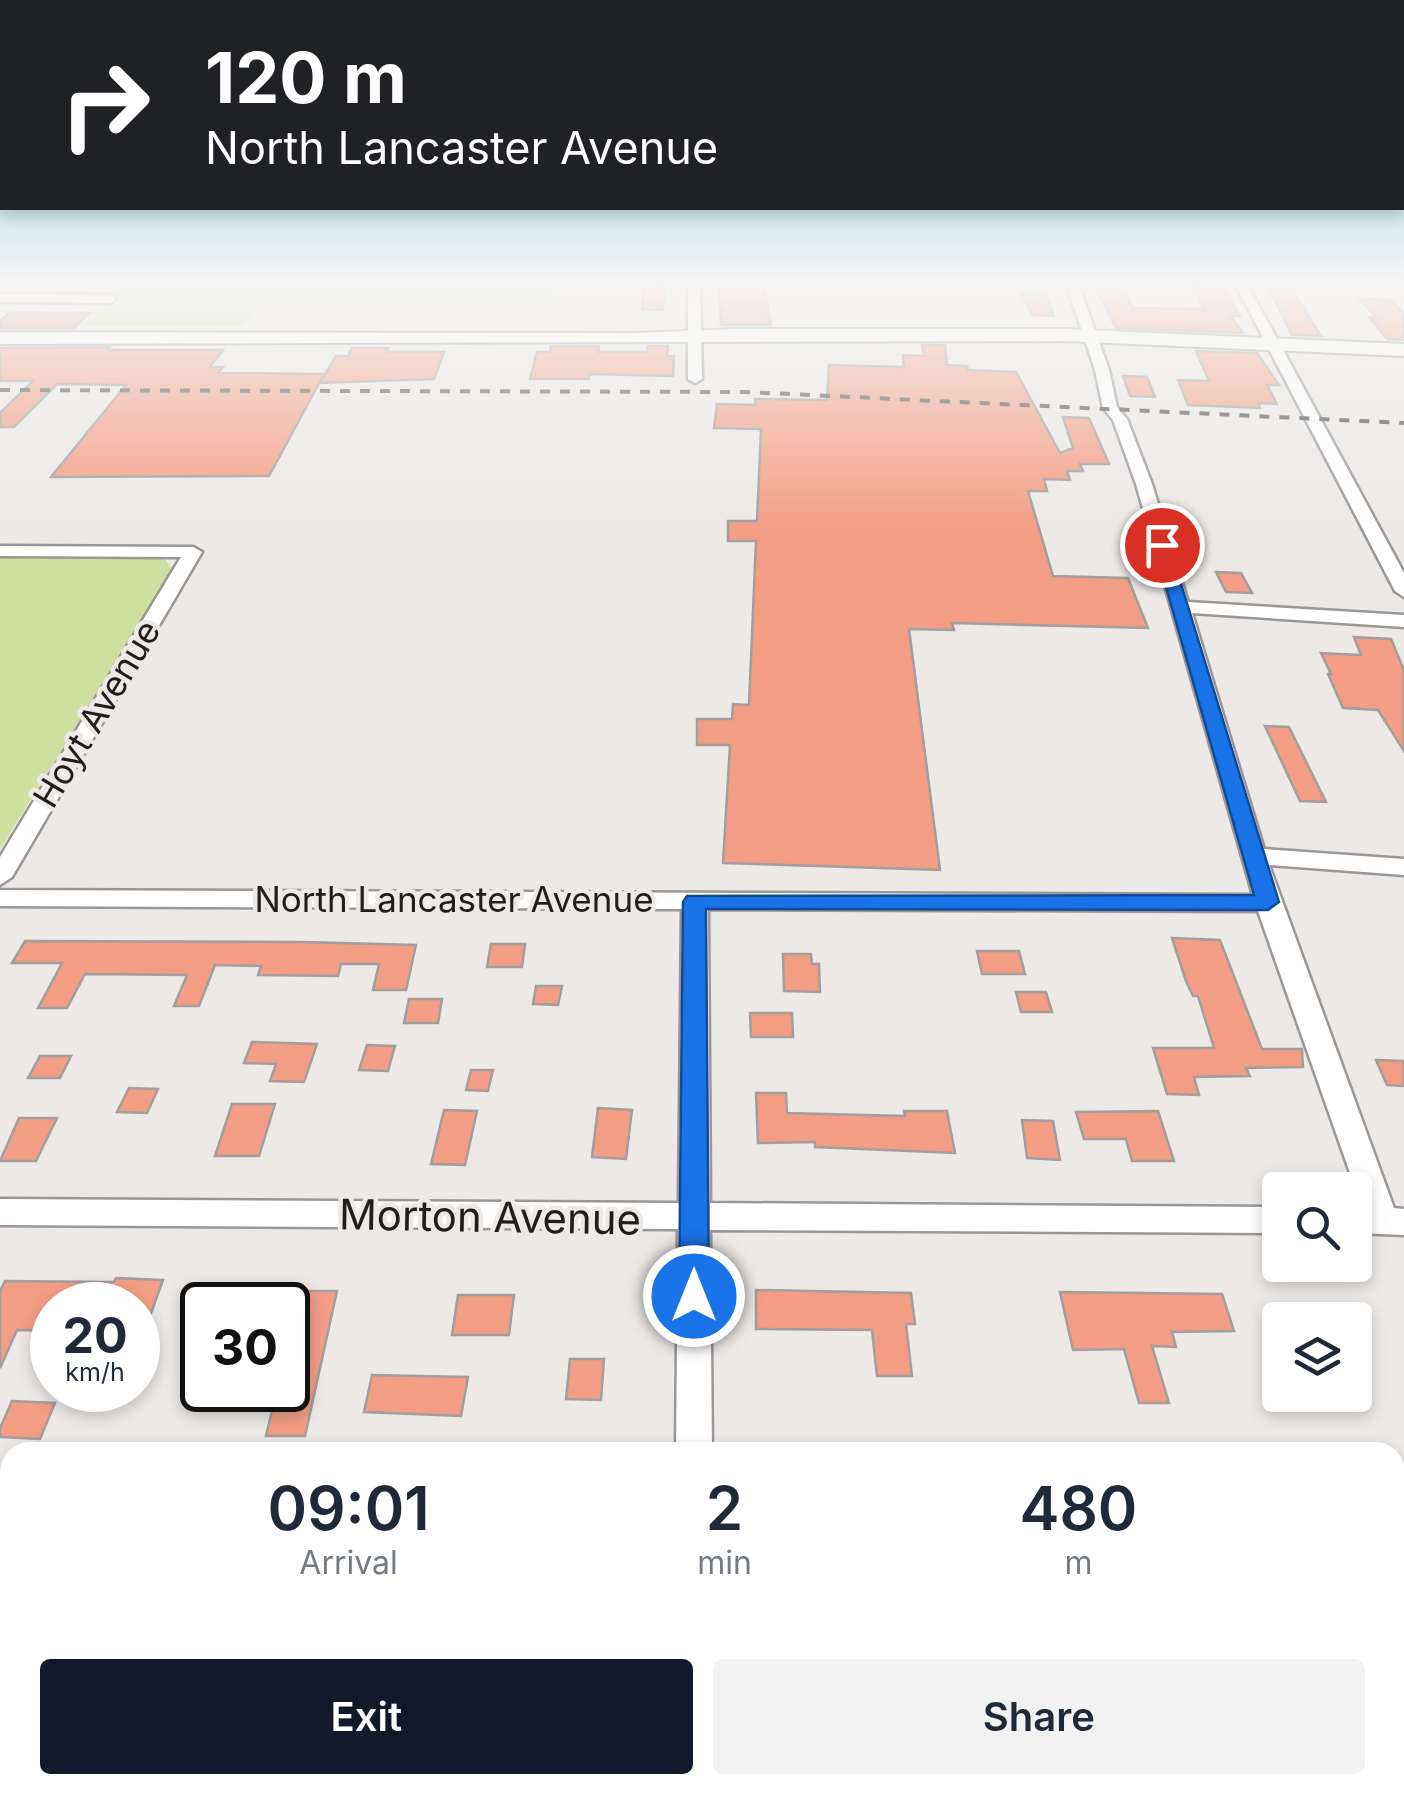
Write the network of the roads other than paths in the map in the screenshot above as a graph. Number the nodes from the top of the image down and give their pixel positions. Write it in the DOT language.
graph roads {
  1 [pos="694,364"];
  2 [pos="1099,364"];
  3 [pos="1284,364"];
  4 [pos="695,379"];
  5 [pos="0,550"];
  6 [pos="1404,590"];
  7 [pos="1179,606"];
  8 [pos="1404,620"];
  9 [pos="1256,856"];
  10 [pos="1404,867"];
  11 [pos="0,877"];
  12 [pos="0,898"];
  13 [pos="695,902"];
  14 [pos="1268,902"];
  15 [pos="0,1212"];
  16 [pos="694,1219"];
  17 [pos="1262,1220"];
  18 [pos="1380,1221"];
  19 [pos="694,1442"];
  1 -- 4 [label="street"];
  2 -- 7 [label="street"];
  3 -- 6 [label="street"];
  5 -- 11 [label="street, Hoyt Avenue"];
  7 -- 8 [label="street"];
  7 -- 9 [label="street"];
  9 -- 10 [label="street"];
  9 -- 14 [label="street"];
  12 -- 13 [label="street, North Lancaster Avenue"];
  13 -- 14 [label="street, North Lancaster Avenue"];
  13 -- 16 [label="street"];
  14 -- 18 [label="street"];
  15 -- 16 [label="street, Morton Avenue"];
  16 -- 17 [label="street, Morton Avenue"];
  16 -- 19 [label="street"];
}
